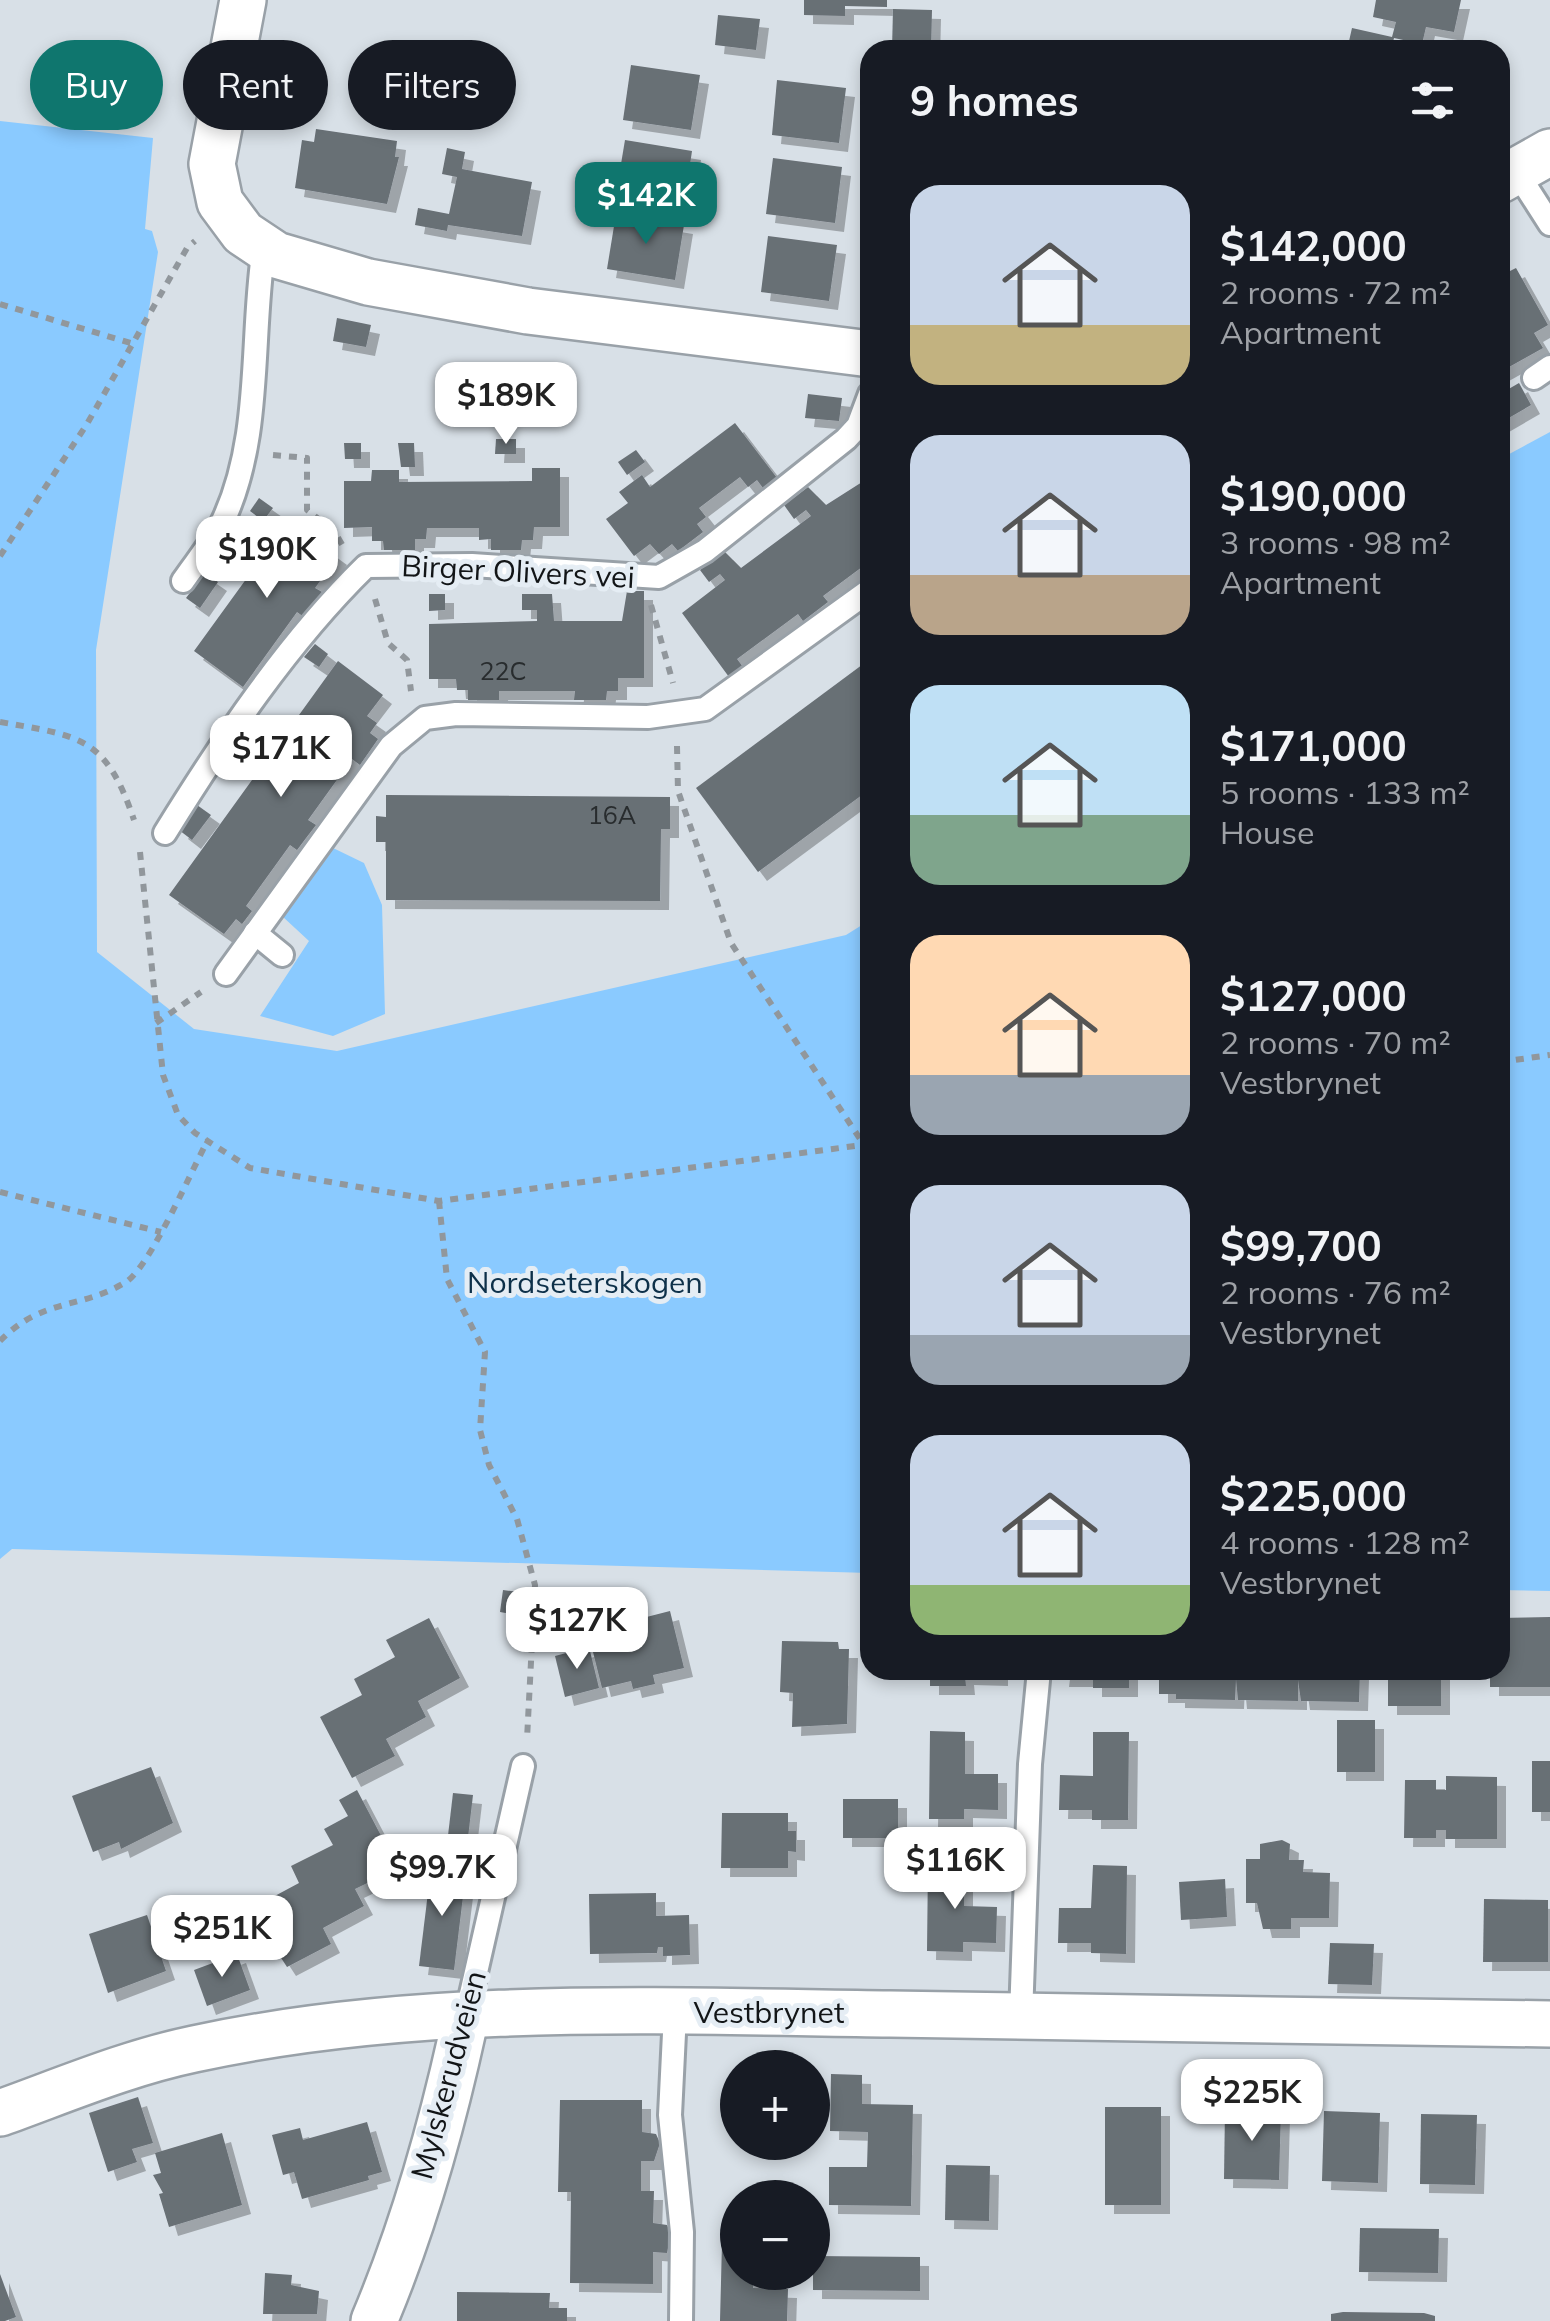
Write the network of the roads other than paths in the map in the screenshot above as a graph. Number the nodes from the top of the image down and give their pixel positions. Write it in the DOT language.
graph roads {
  1 [pos="243,0"];
  2 [pos="1522,168"];
  3 [pos="1550,224"];
  4 [pos="264,247"];
  5 [pos="860,353"];
  6 [pos="860,421"];
  7 [pos="183,581"];
  8 [pos="860,597"];
  9 [pos="165,833"];
  10 [pos="254,933"];
  11 [pos="282,955"];
  12 [pos="226,974"];
  13 [pos="1038,1680"];
  14 [pos="523,1766"];
  15 [pos="675,2012"];
  16 [pos="466,2016"];
  17 [pos="1021,2016"];
  18 [pos="1550,2024"];
  19 [pos="0,2113"];
  20 [pos="374,2321"];
  21 [pos="681,2321"];
  1 -- 4 [label="street"];
  2 -- 3 [label="lane"];
  4 -- 5 [label="street"];
  4 -- 7 [label="lane"];
  6 -- 9 [label="lane, Birger Olivers vei"];
  8 -- 10 [label="lane"];
  10 -- 11 [label="lane"];
  10 -- 12 [label="lane"];
  13 -- 17 [label="lane"];
  14 -- 16 [label="lane, Mylskerudveien"];
  15 -- 16 [label="street, Vestbrynet"];
  15 -- 17 [label="street, Vestbrynet"];
  15 -- 21 [label="lane"];
  16 -- 19 [label="street, Vestbrynet"];
  16 -- 20 [label="street, Mylskerudveien"];
  17 -- 18 [label="street, Vestbrynet"];
}
